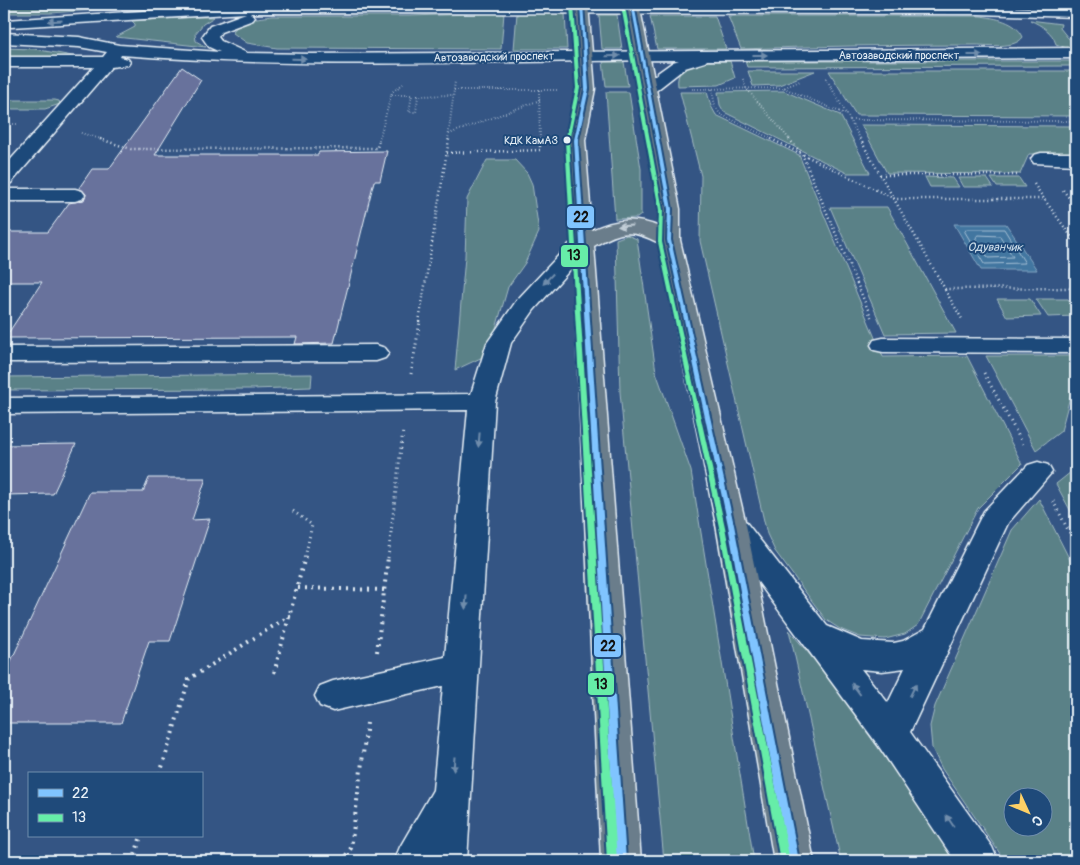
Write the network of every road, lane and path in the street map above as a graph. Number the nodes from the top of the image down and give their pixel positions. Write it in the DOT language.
graph roads {
  1 [pos="540,4"];
  2 [pos="668,4"];
  3 [pos="581,6"];
  4 [pos="632,6"];
  5 [pos="1076,6"];
  6 [pos="296,8"];
  7 [pos="511,9"];
  8 [pos="720,9"];
  9 [pos="978,10"];
  10 [pos="89,18"];
  11 [pos="1075,21"];
  12 [pos="4,24"];
  13 [pos="1028,26"];
  14 [pos="4,38"];
  15 [pos="79,42"];
  16 [pos="1034,42"];
  17 [pos="119,50"];
  18 [pos="1073,54"];
  19 [pos="641,55"];
  20 [pos="735,55"];
  21 [pos="998,55"];
  22 [pos="192,56"];
  23 [pos="584,56"];
  24 [pos="250,58"];
  25 [pos="4,62"];
  26 [pos="107,63"];
  27 [pos="824,76"];
  28 [pos="455,79"];
  29 [pos="402,85"];
  30 [pos="746,88"];
  31 [pos="647,89"];
  32 [pos="687,89"];
  33 [pos="712,89"];
  34 [pos="454,90"];
  35 [pos="539,90"];
  36 [pos="557,90"];
  37 [pos="392,95"];
  38 [pos="453,95"];
  39 [pos="540,100"];
  40 [pos="846,114"];
  41 [pos="849,120"];
  42 [pos="1076,120"];
  43 [pos="52,124"];
  44 [pos="449,134"];
  45 [pos="448,152"];
  46 [pos="802,154"];
  47 [pos="1041,159"];
  48 [pos="1076,160"];
  49 [pos="880,175"];
  50 [pos="1018,176"];
  51 [pos="4,179"];
  52 [pos="1063,190"];
  53 [pos="4,195"];
  54 [pos="75,196"];
  55 [pos="895,199"];
  56 [pos="1076,207"];
  57 [pos="669,240"];
  58 [pos="1076,243"];
  59 [pos="582,244"];
  60 [pos="1076,288"];
  61 [pos="883,345"];
  62 [pos="1076,346"];
  63 [pos="376,353"];
  64 [pos="4,355"];
  65 [pos="482,402"];
  66 [pos="406,403"];
  67 [pos="4,406"];
  68 [pos="1038,472"];
  69 [pos="293,511"];
  70 [pos="731,525"];
  71 [pos="298,588"];
  72 [pos="385,590"];
  73 [pos="291,615"];
  74 [pos="813,632"];
  75 [pos="938,638"];
  76 [pos="460,668"];
  77 [pos="274,673"];
  78 [pos="372,687"];
  79 [pos="334,696"];
  80 [pos="891,734"];
  81 [pos="161,772"];
  82 [pos="452,793"];
  83 [pos="140,838"];
  84 [pos="134,861"];
  85 [pos="342,861"];
  86 [pos="414,861"];
  87 [pos="447,861"];
  88 [pos="621,861"];
  89 [pos="794,861"];
  90 [pos="978,861"];
  1 -- 7 [label="street"];
  2 -- 8 [label="street"];
  3 -- 4 [label="street"];
  3 -- 7 [label="street"];
  3 -- 23 [label="main road"];
  4 -- 8 [label="street"];
  4 -- 19 [label="main road"];
  5 -- 9 [label="street"];
  6 -- 7 [label="street"];
  6 -- 10 [label="street"];
  6 -- 24 [label="street"];
  8 -- 9 [label="street"];
  9 -- 11 [label="street"];
  9 -- 13 [label="street"];
  10 -- 12 [label="street, one-way"];
  10 -- 15 [label="street"];
  14 -- 15 [label="street, Автозаводский проспект"];
  15 -- 17 [label="street, Автозаводский проспект"];
  16 -- 21 [label="street"];
  17 -- 22 [label="street, Автозаводский проспект"];
  17 -- 26 [label="street"];
  18 -- 21 [label="street, Автозаводский проспект"];
  19 -- 20 [label="street, Автозаводский проспект"];
  23 -- 19 [label="street, Автозаводский проспект, one-way"];
  19 -- 31 [label="main road"];
  20 -- 21 [label="street, Автозаводский проспект, one-way"];
  20 -- 31 [label="street"];
  22 -- 24 [label="street, Автозаводский проспект"];
  22 -- 26 [label="street"];
  24 -- 23 [label="street, Автозаводский проспект, one-way"];
  23 -- 59 [label="main road"];
  25 -- 26 [label="street"];
  26 -- 43 [label="street"];
  27 -- 40 [label="path"];
  28 -- 34 [label="path"];
  29 -- 37 [label="path"];
  30 -- 33 [label="path"];
  30 -- 40 [label="path"];
  30 -- 46 [label="path"];
  31 -- 57 [label="main road"];
  32 -- 33 [label="path"];
  33 -- 46 [label="path"];
  34 -- 35 [label="path"];
  34 -- 38 [label="path"];
  35 -- 36 [label="path"];
  35 -- 39 [label="path"];
  37 -- 38 [label="path"];
  37 -- 43 [label="path"];
  38 -- 44 [label="path"];
  39 -- 44 [label="path"];
  39 -- 45 [label="path"];
  40 -- 41 [label="path"];
  41 -- 42 [label="path"];
  41 -- 49 [label="path"];
  43 -- 51 [label="street"];
  44 -- 45 [label="path"];
  45 -- 66 [label="path"];
  46 -- 55 [label="path"];
  46 -- 61 [label="path"];
  47 -- 48 [label="street"];
  49 -- 50 [label="path"];
  49 -- 55 [label="path"];
  52 -- 56 [label="path"];
  53 -- 54 [label="street"];
  55 -- 58 [label="path"];
  55 -- 60 [label="path"];
  57 -- 59 [label="main road, one-way"];
  57 -- 70 [label="main road"];
  59 -- 65 [label="street, one-way"];
  59 -- 88 [label="main road"];
  61 -- 62 [label="street"];
  63 -- 64 [label="street"];
  65 -- 66 [label="street"];
  65 -- 76 [label="street, one-way"];
  66 -- 67 [label="street"];
  66 -- 72 [label="path"];
  68 -- 75 [label="street"];
  69 -- 71 [label="path"];
  70 -- 74 [label="street"];
  70 -- 89 [label="main road"];
  71 -- 72 [label="path"];
  71 -- 73 [label="path"];
  72 -- 78 [label="path"];
  73 -- 77 [label="path"];
  73 -- 81 [label="path"];
  74 -- 75 [label="street"];
  80 -- 74 [label="street, one-way"];
  80 -- 75 [label="street, one-way"];
  76 -- 78 [label="street"];
  76 -- 82 [label="street, one-way"];
  78 -- 79 [label="street"];
  78 -- 85 [label="path"];
  90 -- 80 [label="street, one-way"];
  82 -- 86 [label="street"];
  82 -- 87 [label="street"];
  83 -- 84 [label="path"];
}
